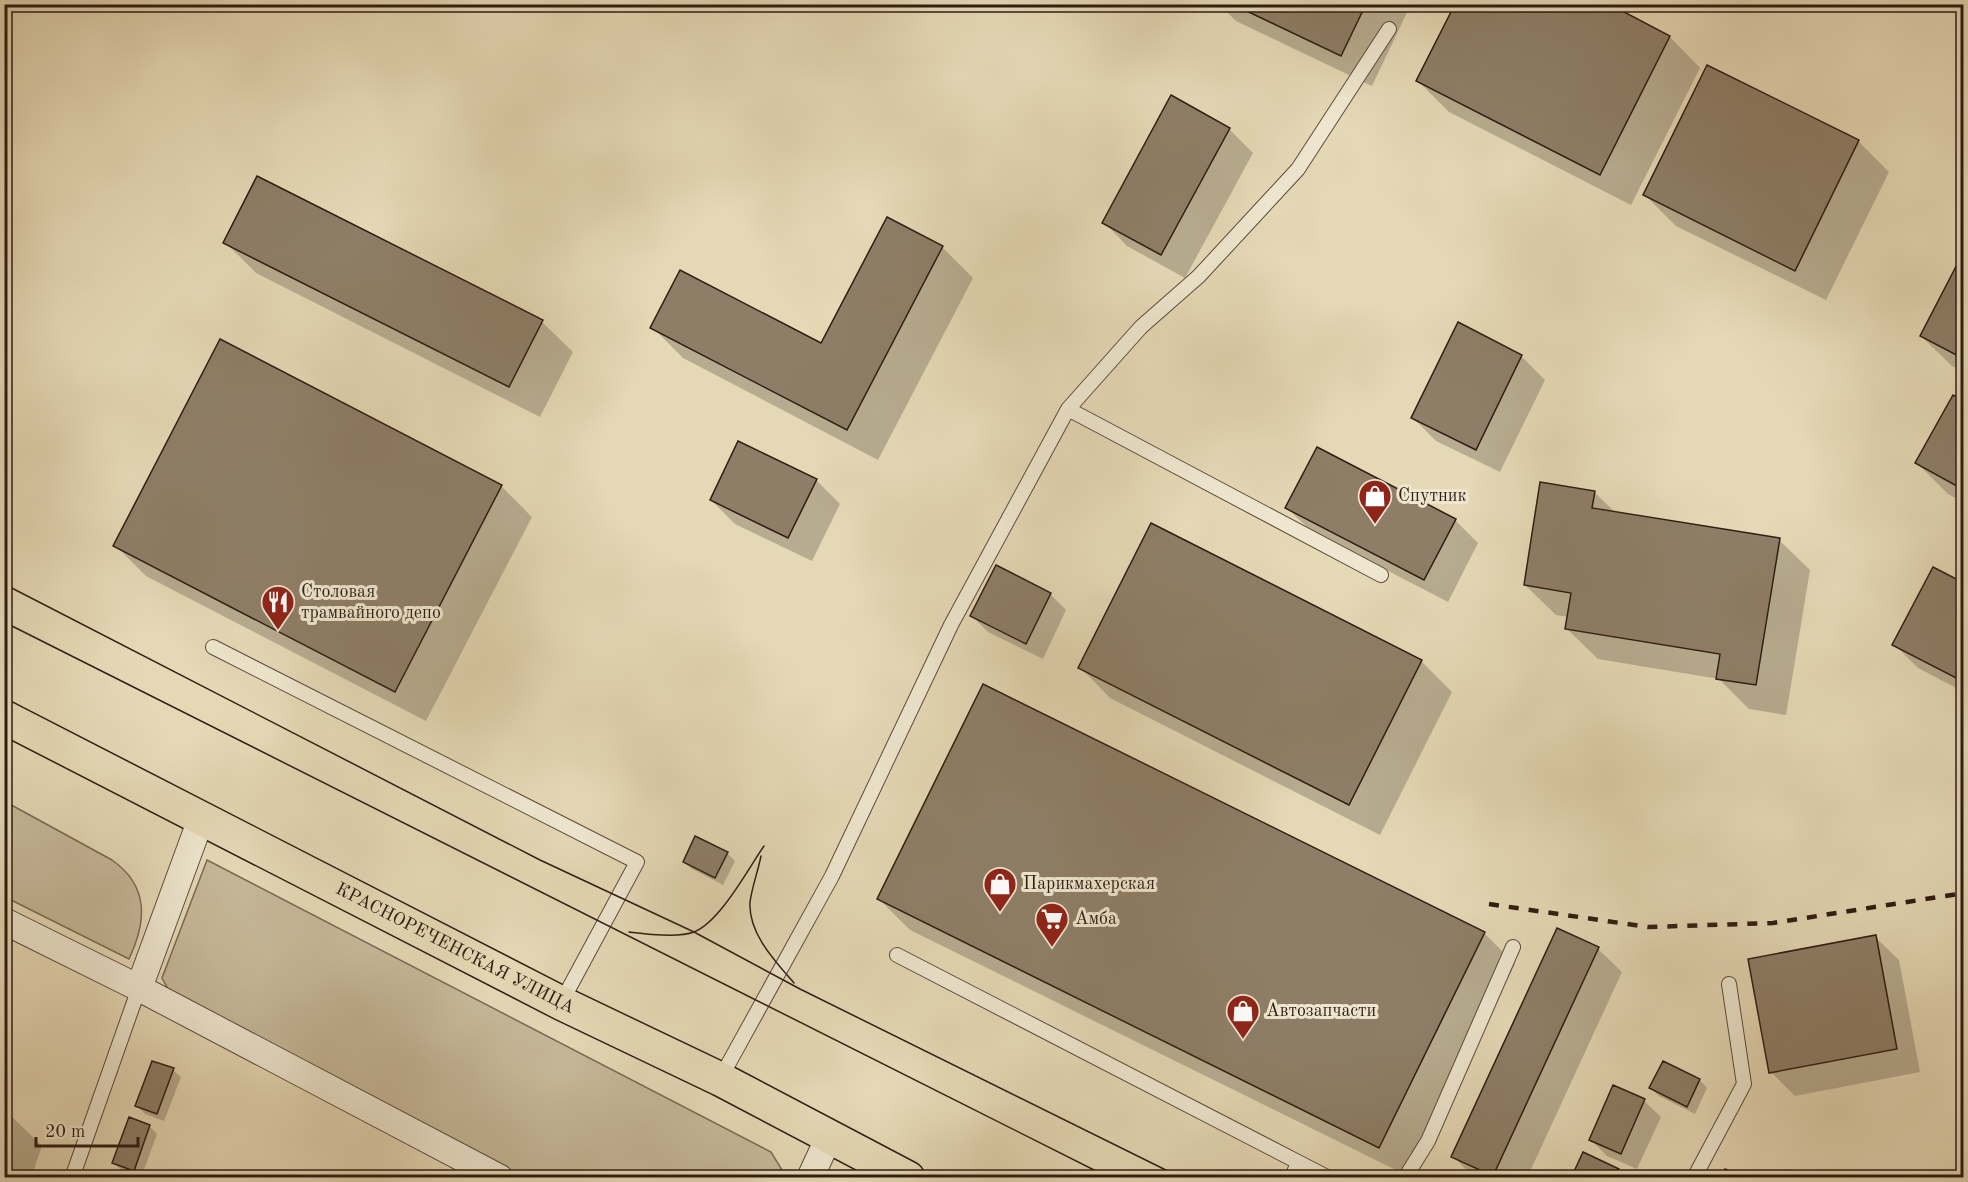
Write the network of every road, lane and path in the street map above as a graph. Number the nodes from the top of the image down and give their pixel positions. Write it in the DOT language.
graph roads {
  1 [pos="1389,29"];
  2 [pos="1068,409"];
  3 [pos="1381,575"];
  4 [pos="213,647"];
  5 [pos="4,717"];
  6 [pos="201,819"];
  7 [pos="4,921"];
  8 [pos="1513,947"];
  9 [pos="897,956"];
  10 [pos="1729,984"];
  11 [pos="139,988"];
  12 [pos="561,1003"];
  13 [pos="720,1079"];
  14 [pos="829,1137"];
  15 [pos="1298,1162"];
  16 [pos="72,1178"];
  17 [pos="500,1178"];
  18 [pos="810,1178"];
  19 [pos="908,1178"];
  20 [pos="1292,1178"];
  21 [pos="1329,1178"];
  22 [pos="1405,1178"];
  23 [pos="1694,1178"];
  1 -- 2 [label="lane"];
  2 -- 3 [label="lane"];
  2 -- 13 [label="lane"];
  4 -- 12 [label="lane"];
  5 -- 6 [label="main road, КРАСНОРЕЧЕНСКАЯ УЛИЦА"];
  6 -- 11 [label="street"];
  6 -- 12 [label="main road, КРАСНОРЕЧЕНСКАЯ УЛИЦА"];
  7 -- 11 [label="street"];
  8 -- 22 [label="lane"];
  9 -- 15 [label="lane"];
  10 -- 23 [label="lane"];
  11 -- 16 [label="lane"];
  11 -- 17 [label="street"];
  12 -- 13 [label="main road, КРАСНОРЕЧЕНСКАЯ УЛИЦА"];
  13 -- 14 [label="main road, КРАСНОРЕЧЕНСКАЯ УЛИЦА"];
  14 -- 18 [label="street"];
  14 -- 19 [label="main road, КРАСНОРЕЧЕНСКАЯ УЛИЦА"];
  15 -- 20 [label="lane"];
  15 -- 21 [label="lane"];
}
